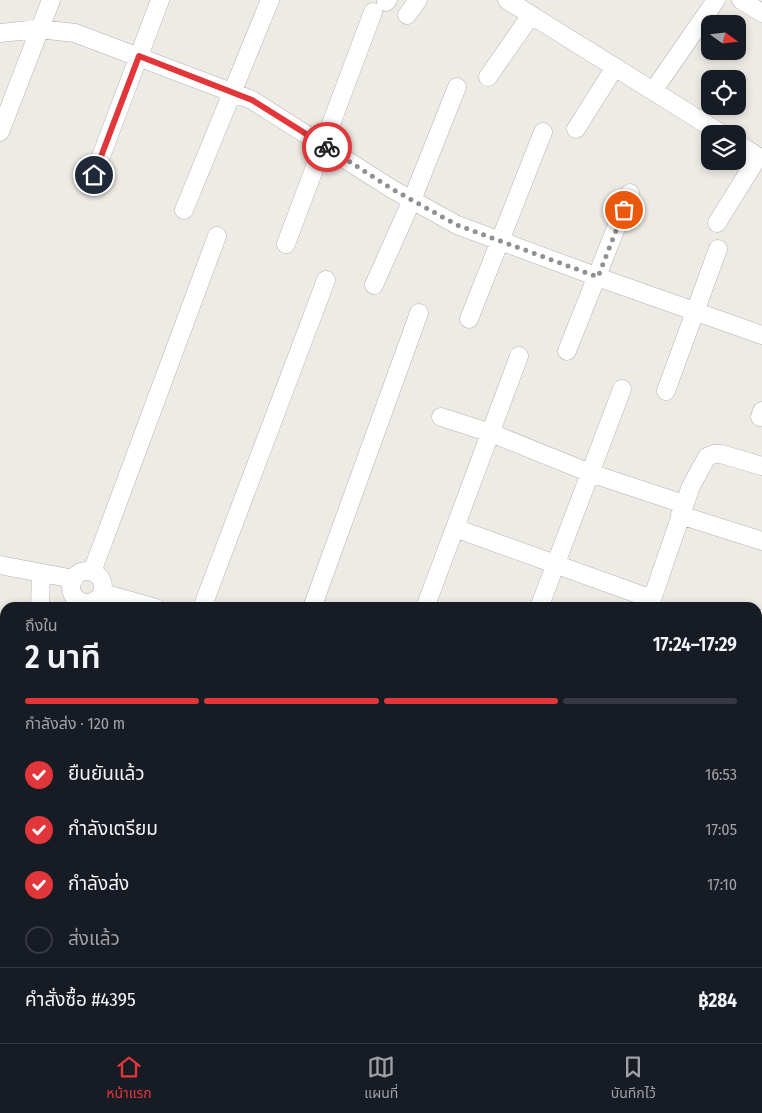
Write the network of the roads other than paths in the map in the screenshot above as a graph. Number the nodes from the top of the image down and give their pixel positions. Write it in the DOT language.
graph roads {
  1 [pos="51,0"];
  2 [pos="160,0"];
  3 [pos="270,0"];
  4 [pos="418,0"];
  5 [pos="507,0"];
  6 [pos="716,0"];
  7 [pos="741,0"];
  8 [pos="382,5"];
  9 [pos="762,13"];
  10 [pos="407,15"];
  11 [pos="530,15"];
  12 [pos="39,29"];
  13 [pos="0,33"];
  14 [pos="139,56"];
  15 [pos="615,67"];
  16 [pos="488,77"];
  17 [pos="457,87"];
  18 [pos="654,91"];
  19 [pos="231,92"];
  20 [pos="708,125"];
  21 [pos="576,129"];
  22 [pos="0,132"];
  23 [pos="543,132"];
  24 [pos="322,144"];
  25 [pos="746,149"];
  26 [pos="760,158"];
  27 [pos="94,175"];
  28 [pos="630,193"];
  29 [pos="412,200"];
  30 [pos="184,210"];
  31 [pos="717,223"];
  32 [pos="217,236"];
  33 [pos="500,241"];
  34 [pos="286,244"];
  35 [pos="718,249"];
  36 [pos="598,277"];
  37 [pos="326,280"];
  38 [pos="374,284"];
  39 [pos="695,312"];
  40 [pos="420,314"];
  41 [pos="470,319"];
  42 [pos="762,335"];
  43 [pos="567,351"];
  44 [pos="519,356"];
  45 [pos="622,389"];
  46 [pos="666,391"];
  47 [pos="442,417"];
  48 [pos="491,433"];
  49 [pos="762,466"];
  50 [pos="590,473"];
  51 [pos="682,510"];
  52 [pos="455,528"];
  53 [pos="762,541"];
  54 [pos="556,563"];
  55 [pos="0,565"];
  56 [pos="92,572"];
  57 [pos="41,573"];
  58 [pos="74,579"];
  59 [pos="102,593"];
  60 [pos="40,602"];
  61 [pos="85,602"];
  62 [pos="92,602"];
  63 [pos="134,602"];
  64 [pos="204,602"];
  65 [pos="314,602"];
  66 [pos="427,602"];
  67 [pos="541,602"];
  68 [pos="648,602"];
  69 [pos="650,602"];
  1 -- 12 [label="street"];
  2 -- 14 [label="street"];
  3 -- 19 [label="street"];
  4 -- 10 [label="street"];
  5 -- 11 [label="street"];
  6 -- 18 [label="street"];
  7 -- 9 [label="street"];
  8 -- 24 [label="street"];
  11 -- 15 [label="street"];
  11 -- 16 [label="street"];
  12 -- 13 [label="street"];
  12 -- 14 [label="street"];
  12 -- 22 [label="street"];
  14 -- 19 [label="street"];
  14 -- 27 [label="street"];
  15 -- 18 [label="street"];
  15 -- 21 [label="street"];
  17 -- 29 [label="street"];
  18 -- 20 [label="street"];
  19 -- 24 [label="street"];
  19 -- 30 [label="street"];
  23 -- 33 [label="street"];
  24 -- 29 [label="street"];
  24 -- 34 [label="street"];
  25 -- 26 [label="street"];
  26 -- 31 [label="street"];
  28 -- 36 [label="street"];
  29 -- 33 [label="street"];
  29 -- 38 [label="street"];
  32 -- 56 [label="street"];
  33 -- 36 [label="street"];
  33 -- 41 [label="street"];
  35 -- 39 [label="street"];
  36 -- 39 [label="street"];
  36 -- 43 [label="street"];
  37 -- 64 [label="street"];
  39 -- 42 [label="street"];
  39 -- 46 [label="street"];
  40 -- 65 [label="street"];
  44 -- 48 [label="street"];
  45 -- 50 [label="street"];
  47 -- 48 [label="street"];
  48 -- 50 [label="street"];
  48 -- 52 [label="street"];
  49 -- 51 [label="street"];
  50 -- 51 [label="street"];
  50 -- 54 [label="street"];
  51 -- 53 [label="street"];
  51 -- 69 [label="street"];
  52 -- 54 [label="street"];
  52 -- 66 [label="street"];
  54 -- 67 [label="street"];
  54 -- 68 [label="street"];
  55 -- 57 [label="street"];
  56 -- 58 [label="street"];
  56 -- 59 [label="street"];
  57 -- 58 [label="street"];
  57 -- 60 [label="street"];
  58 -- 61 [label="street"];
  59 -- 62 [label="street"];
  59 -- 63 [label="street"];
}
